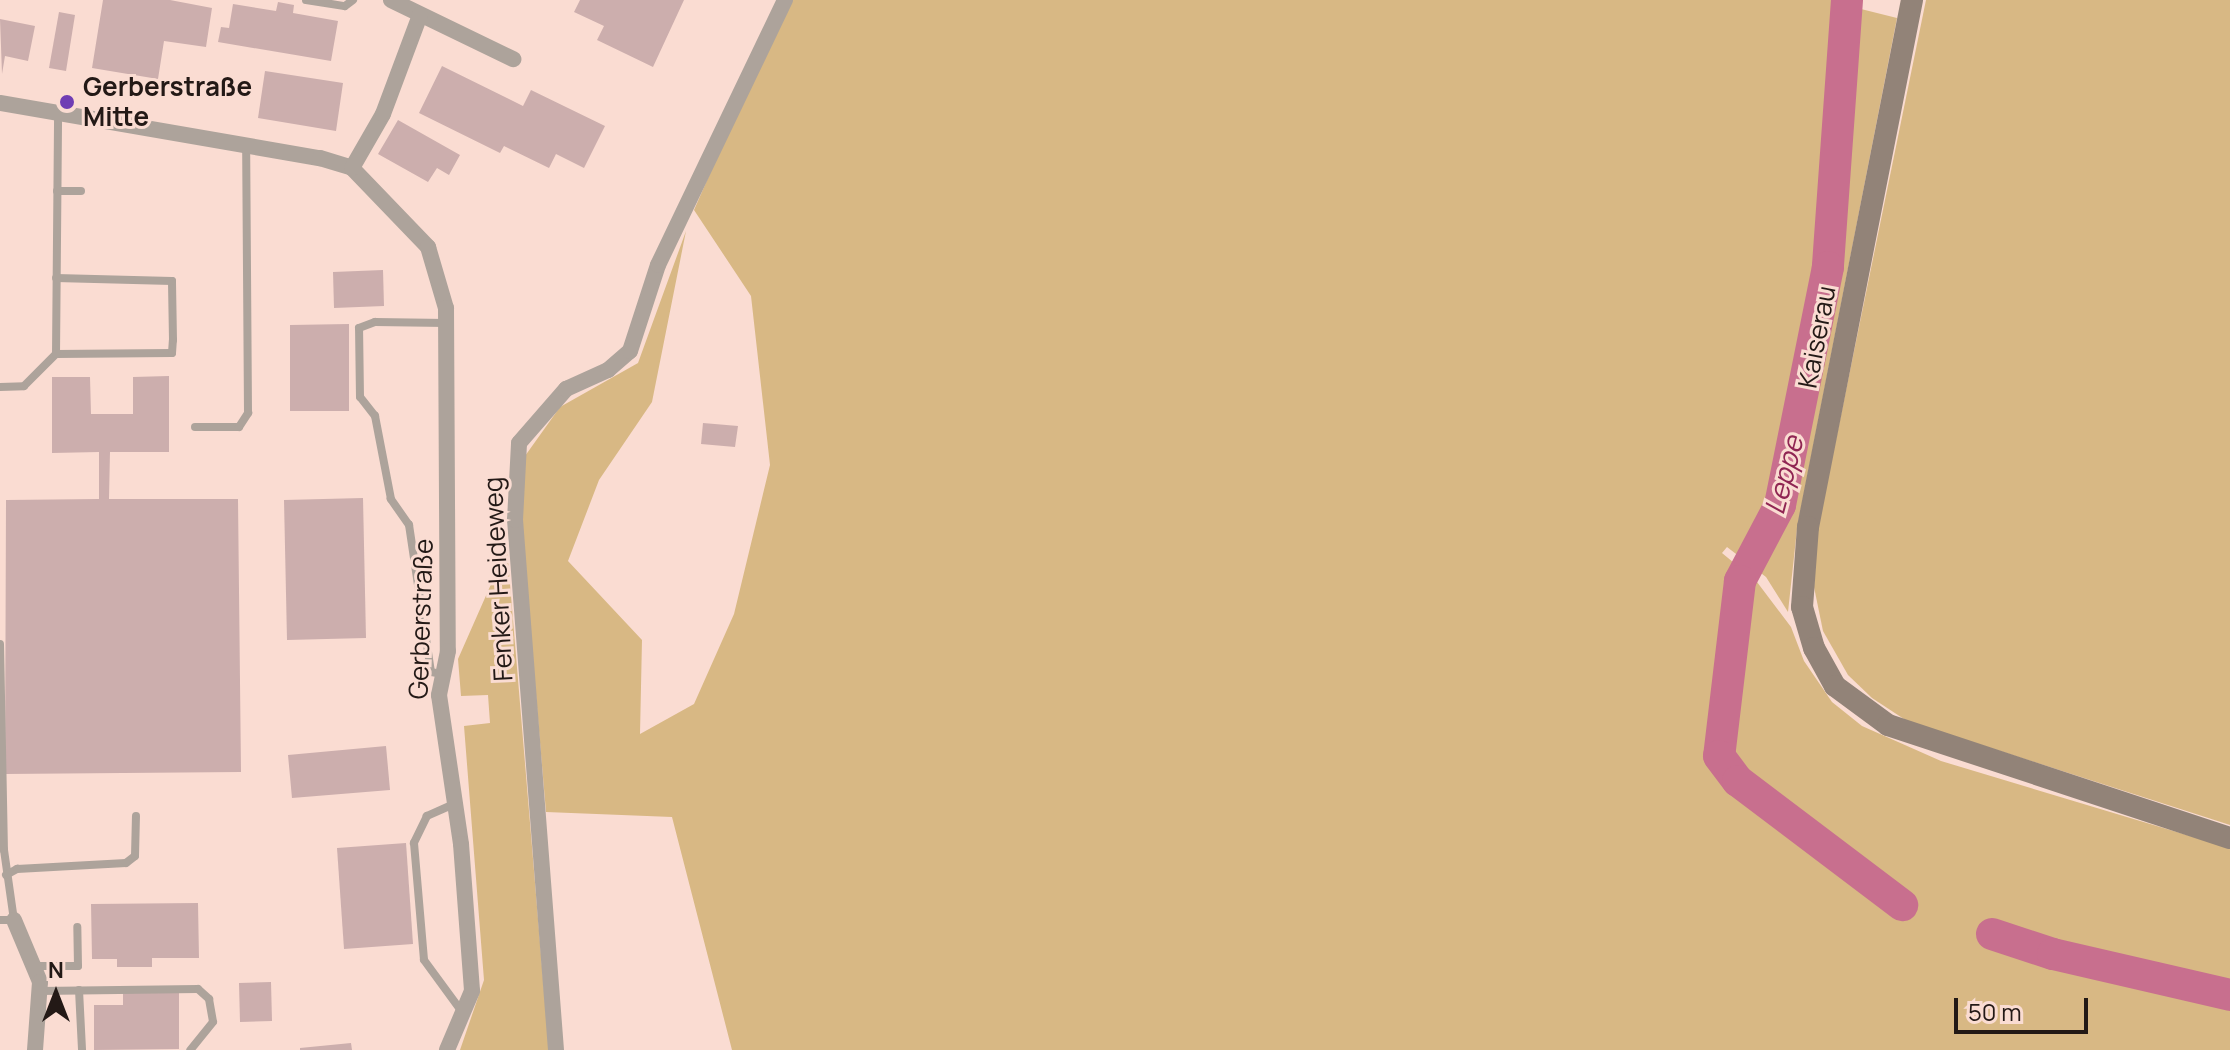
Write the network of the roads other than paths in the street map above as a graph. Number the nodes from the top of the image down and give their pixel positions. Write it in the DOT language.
graph roads {
  1 [pos="306,0"];
  2 [pos="353,0"];
  3 [pos="391,0"];
  4 [pos="785,0"];
  5 [pos="1912,0"];
  6 [pos="420,15"];
  7 [pos="513,59"];
  8 [pos="0,103"];
  9 [pos="58,113"];
  10 [pos="246,145"];
  11 [pos="352,168"];
  12 [pos="57,191"];
  13 [pos="81,191"];
  14 [pos="56,278"];
  15 [pos="446,323"];
  16 [pos="56,354"];
  17 [pos="0,387"];
  18 [pos="195,427"];
  19 [pos="0,644"];
  20 [pos="443,674"];
  21 [pos="455,804"];
  22 [pos="136,816"];
  23 [pos="2230,838"];
  24 [pos="6,875"];
  25 [pos="7,920"];
  26 [pos="77,927"];
  27 [pos="34,966"];
  28 [pos="79,990"];
  29 [pos="40,991"];
  30 [pos="462,1013"];
  31 [pos="35,1050"];
  32 [pos="82,1050"];
  33 [pos="190,1050"];
  34 [pos="447,1050"];
  35 [pos="556,1050"];
  1 -- 2 [label="lane"];
  3 -- 6 [label="street"];
  4 -- 35 [label="street, Fenker Heideweg"];
  5 -- 23 [label="main road, Kaiserau"];
  6 -- 7 [label="street"];
  6 -- 11 [label="street"];
  8 -- 9 [label="street"];
  9 -- 10 [label="street"];
  9 -- 12 [label="lane"];
  10 -- 11 [label="street"];
  10 -- 18 [label="lane"];
  11 -- 15 [label="street, Gerberstraße"];
  12 -- 13 [label="lane"];
  12 -- 14 [label="lane"];
  14 -- 16 [label="lane"];
  14 -- 16 [label="lane"];
  15 -- 20 [label="street, Gerberstraße"];
  15 -- 20 [label="lane"];
  16 -- 17 [label="lane"];
  19 -- 24 [label="lane"];
  20 -- 21 [label="street, Gerberstraße"];
  21 -- 30 [label="street, Gerberstraße"];
  21 -- 30 [label="lane"];
  22 -- 24 [label="lane"];
  24 -- 25 [label="lane"];
  25 -- 27 [label="street"];
  26 -- 27 [label="lane"];
  27 -- 29 [label="street"];
  28 -- 29 [label="lane"];
  28 -- 32 [label="lane"];
  28 -- 33 [label="lane"];
  29 -- 31 [label="street"];
  30 -- 34 [label="street, Gerberstraße"];
}
